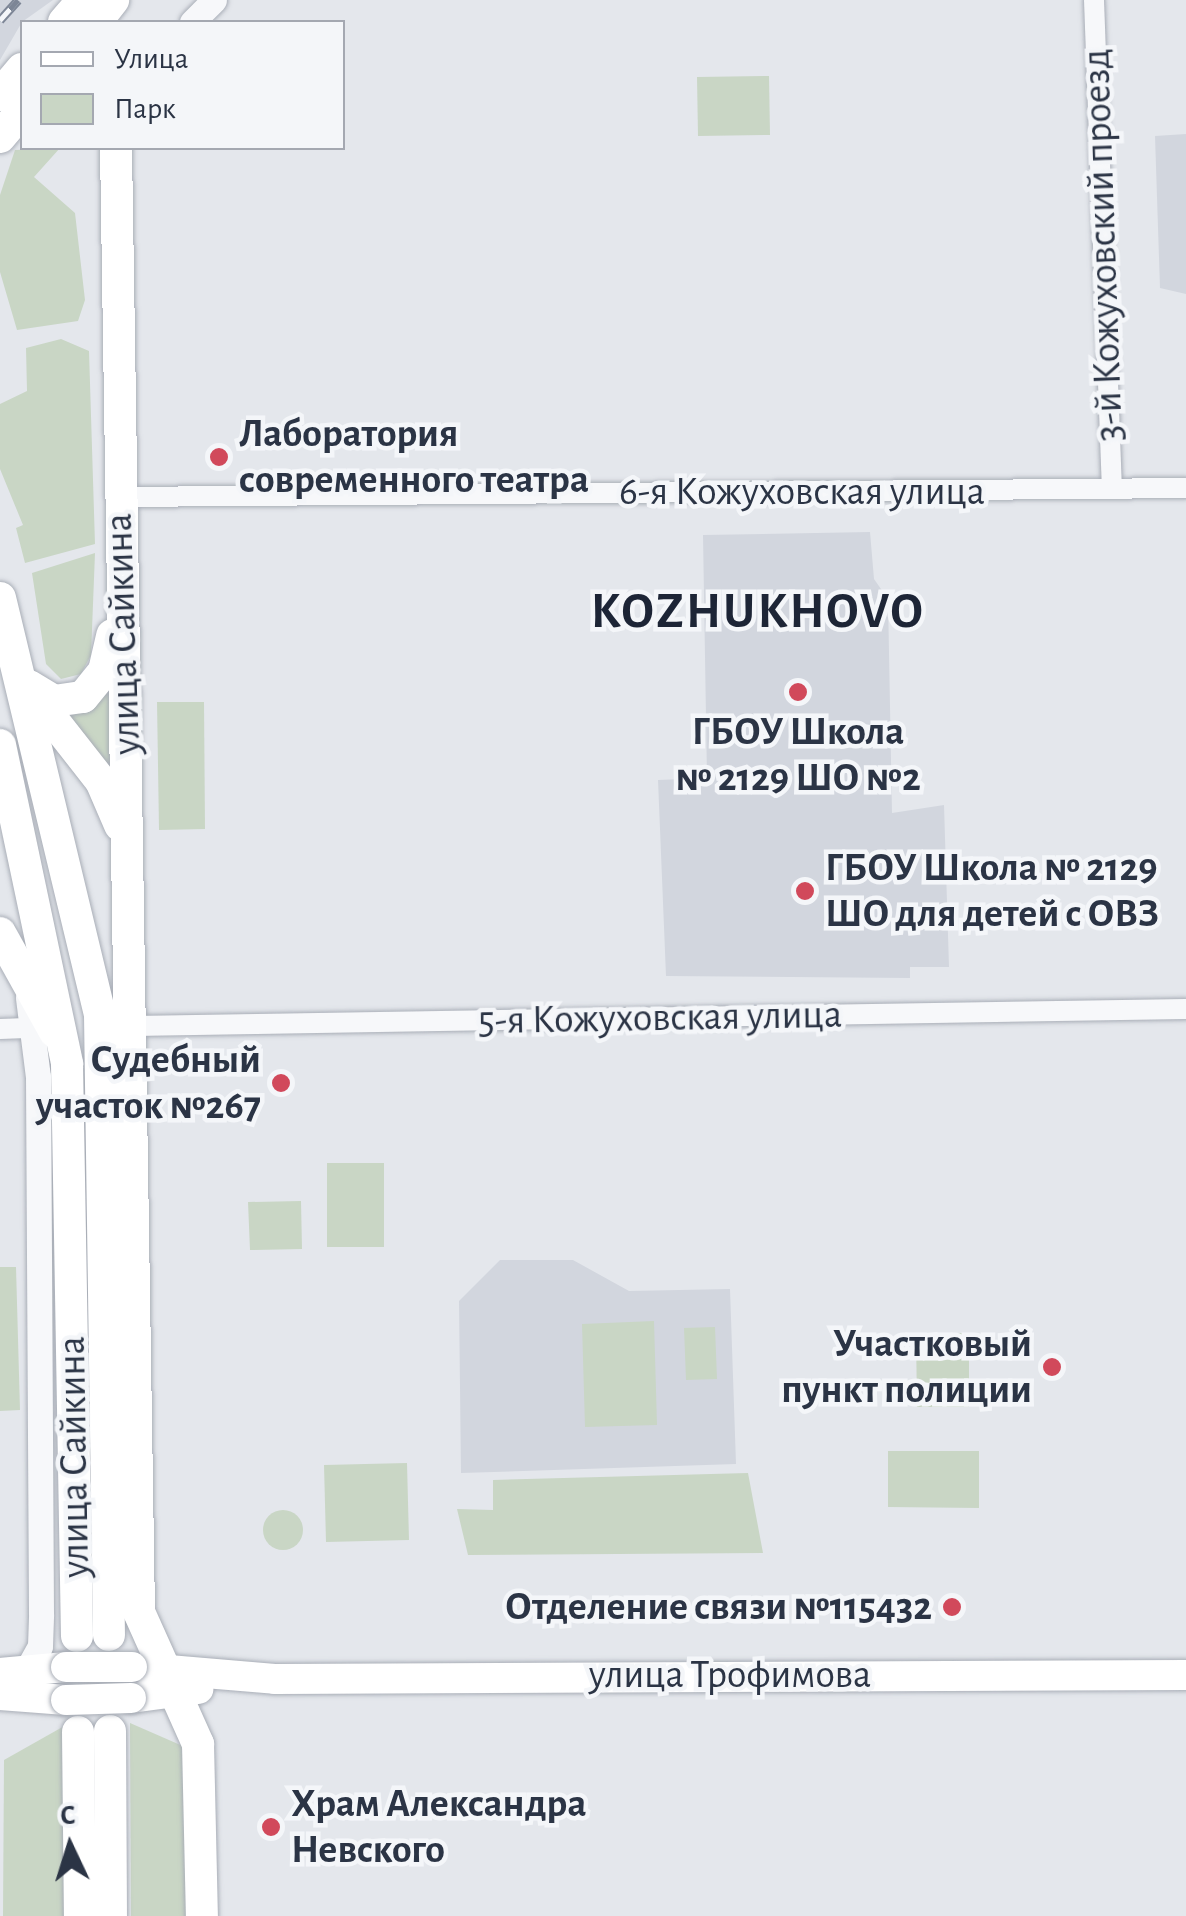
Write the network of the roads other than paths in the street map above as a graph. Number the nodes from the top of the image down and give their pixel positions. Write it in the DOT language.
graph roads {
  1 [pos="84,0"];
  2 [pos="113,0"];
  3 [pos="214,0"];
  4 [pos="1094,0"];
  5 [pos="66,20"];
  6 [pos="98,20"];
  7 [pos="194,20"];
  8 [pos="20,78"];
  9 [pos="12,116"];
  10 [pos="113,156"];
  11 [pos="1186,488"];
  12 [pos="1112,489"];
  13 [pos="118,497"];
  14 [pos="119,595"];
  15 [pos="0,598"];
  16 [pos="22,680"];
  17 [pos="0,745"];
  18 [pos="124,834"];
  19 [pos="38,902"];
  20 [pos="0,932"];
  21 [pos="128,940"];
  22 [pos="1186,1008"];
  23 [pos="36,1012"];
  24 [pos="134,1026"];
  25 [pos="0,1029"];
  26 [pos="67,1064"];
  27 [pos="105,1119"];
  28 [pos="1186,1674"];
  29 [pos="156,1676"];
  30 [pos="7,1690"];
  31 [pos="80,1916"];
  32 [pos="111,1916"];
  33 [pos="202,1916"];
  1 -- 5 [label="main road"];
  2 -- 6 [label="main road"];
  3 -- 7 [label="street"];
  4 -- 12 [label="street, 3-й Кожуховский проезд"];
  8 -- 9 [label="main road"];
  10 -- 13 [label="main road, улица Сайкина"];
  11 -- 12 [label="street, 6-я Кожуховская улица"];
  12 -- 13 [label="street, 6-я Кожуховская улица"];
  13 -- 14 [label="main road, улица Сайкина"];
  14 -- 16 [label="main road"];
  14 -- 18 [label="main road, улица Сайкина"];
  15 -- 16 [label="main road, улица Сайкина"];
  16 -- 18 [label="main road"];
  16 -- 27 [label="main road, улица Сайкина"];
  17 -- 19 [label="main road, улица Сайкина"];
  18 -- 21 [label="main road, улица Сайкина"];
  19 -- 23 [label="street"];
  19 -- 26 [label="main road, улица Сайкина"];
  20 -- 23 [label="main road"];
  21 -- 24 [label="main road"];
  21 -- 27 [label="street, улица Сайкина"];
  22 -- 24 [label="street, 5-я Кожуховская улица"];
  23 -- 25 [label="street"];
  23 -- 26 [label="main road"];
  23 -- 30 [label="street"];
  24 -- 29 [label="main road"];
  26 -- 27 [label="main road, улица Сайкина"];
  28 -- 29 [label="main road, улица Трофимова"];
  29 -- 30 [label="main road, улица Трофимова, bridge"];
  29 -- 30 [label="main road, улица Трофимова, bridge"];
  29 -- 33 [label="main road"];
  31 -- 32 [label="main road"];
}
